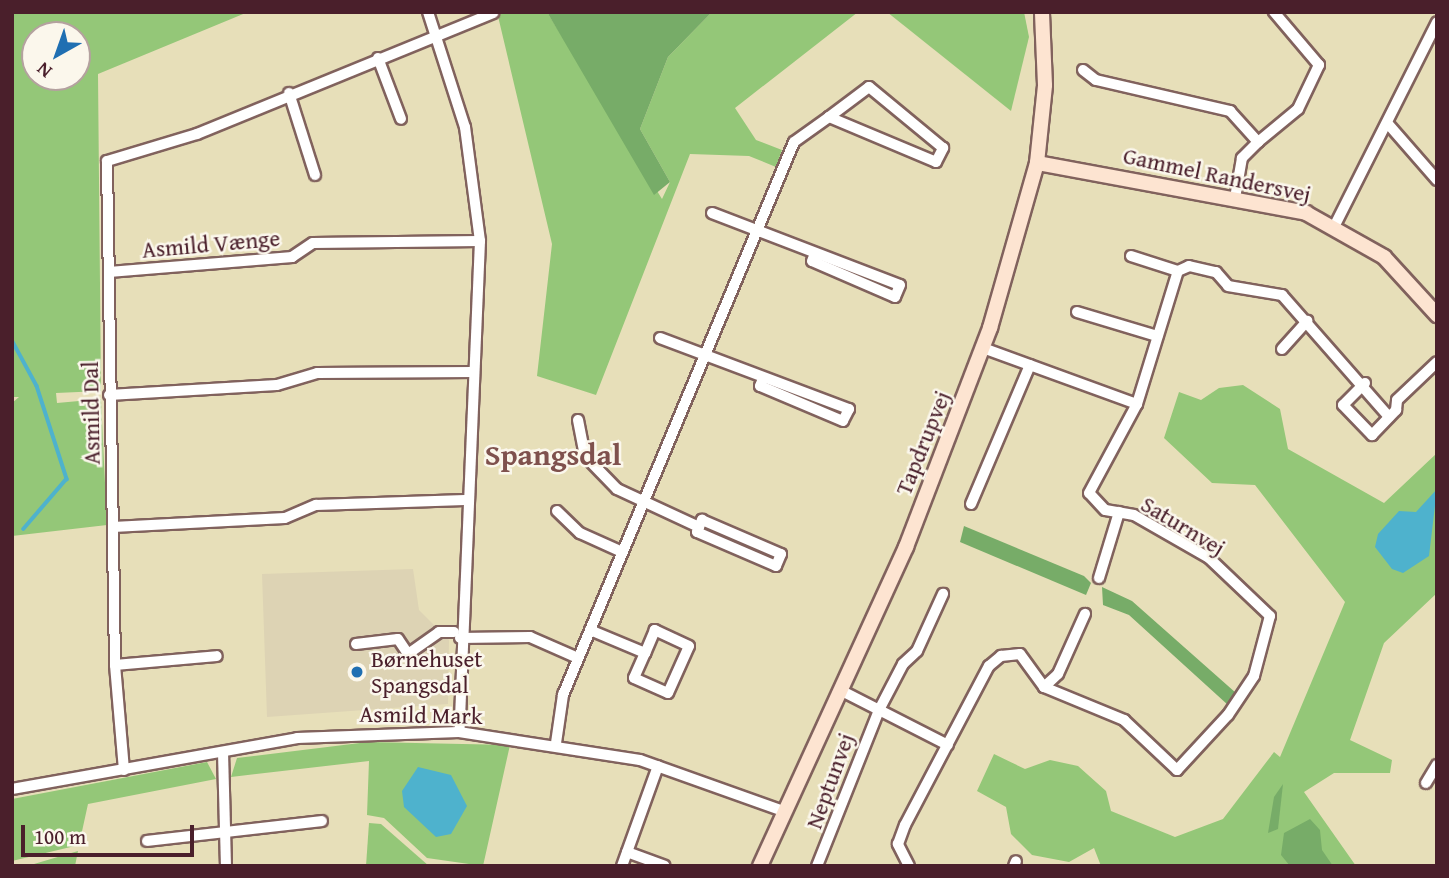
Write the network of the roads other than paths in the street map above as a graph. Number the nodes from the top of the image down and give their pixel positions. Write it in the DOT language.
graph roads {
  1 [pos="428,12"];
  2 [pos="1042,12"];
  3 [pos="1274,12"];
  4 [pos="493,13"];
  5 [pos="1437,22"];
  6 [pos="438,34"];
  7 [pos="1427,45"];
  8 [pos="1437,52"];
  9 [pos="378,58"];
  10 [pos="1083,70"];
  11 [pos="289,93"];
  12 [pos="829,117"];
  13 [pos="401,119"];
  14 [pos="1389,125"];
  15 [pos="1258,142"];
  16 [pos="1037,163"];
  17 [pos="316,175"];
  18 [pos="1437,180"];
  19 [pos="1235,198"];
  20 [pos="712,213"];
  21 [pos="1335,225"];
  22 [pos="755,231"];
  23 [pos="480,241"];
  24 [pos="1131,256"];
  25 [pos="814,257"];
  26 [pos="1178,271"];
  27 [pos="109,272"];
  28 [pos="1077,312"];
  29 [pos="1437,316"];
  30 [pos="1307,320"];
  31 [pos="1157,336"];
  32 [pos="660,338"];
  33 [pos="983,348"];
  34 [pos="1282,349"];
  35 [pos="703,356"];
  36 [pos="1437,362"];
  37 [pos="1030,365"];
  38 [pos="474,372"];
  39 [pos="762,381"];
  40 [pos="1365,383"];
  41 [pos="110,395"];
  42 [pos="1137,404"];
  43 [pos="1389,418"];
  44 [pos="578,420"];
  45 [pos="465,500"];
  46 [pos="643,503"];
  47 [pos="971,504"];
  48 [pos="557,511"];
  49 [pos="1119,512"];
  50 [pos="113,527"];
  51 [pos="699,527"];
  52 [pos="622,552"];
  53 [pos="1099,578"];
  54 [pos="943,594"];
  55 [pos="1085,614"];
  56 [pos="590,629"];
  57 [pos="457,635"];
  58 [pos="356,644"];
  59 [pos="645,653"];
  60 [pos="217,656"];
  61 [pos="578,658"];
  62 [pos="115,665"];
  63 [pos="1044,687"];
  64 [pos="840,690"];
  65 [pos="879,709"];
  66 [pos="459,732"];
  67 [pos="556,743"];
  68 [pos="948,745"];
  69 [pos="223,752"];
  70 [pos="1437,765"];
  71 [pos="658,766"];
  72 [pos="124,770"];
  73 [pos="1426,783"];
  74 [pos="12,789"];
  75 [pos="782,811"];
  76 [pos="322,821"];
  77 [pos="225,832"];
  78 [pos="147,841"];
  79 [pos="627,852"];
  80 [pos="226,866"];
  81 [pos="622,866"];
  82 [pos="665,866"];
  83 [pos="760,866"];
  84 [pos="817,866"];
  85 [pos="909,866"];
  1 -- 6 [label="street"];
  2 -- 16 [label="street, Tapdrupvej"];
  3 -- 15 [label="street"];
  4 -- 6 [label="street"];
  5 -- 7 [label="street"];
  6 -- 9 [label="street"];
  6 -- 23 [label="street"];
  7 -- 8 [label="street"];
  7 -- 14 [label="street"];
  9 -- 11 [label="street"];
  9 -- 13 [label="street"];
  10 -- 15 [label="street"];
  11 -- 17 [label="street"];
  11 -- 27 [label="street, Asmild Dal"];
  12 -- 12 [label="street"];
  12 -- 22 [label="street"];
  14 -- 18 [label="street"];
  14 -- 21 [label="street"];
  15 -- 19 [label="street"];
  16 -- 19 [label="street, Gammel Randersvej"];
  16 -- 33 [label="street, Tapdrupvej"];
  19 -- 21 [label="street, Gammel Randersvej"];
  20 -- 22 [label="street"];
  21 -- 29 [label="street, Gammel Randersvej"];
  22 -- 25 [label="street"];
  22 -- 35 [label="street"];
  23 -- 27 [label="street, Asmild Vænge"];
  23 -- 38 [label="street"];
  24 -- 26 [label="street"];
  25 -- 25 [label="street"];
  26 -- 30 [label="street"];
  26 -- 31 [label="street, Saturnvej"];
  27 -- 41 [label="street, Asmild Dal"];
  28 -- 31 [label="street"];
  30 -- 34 [label="street"];
  30 -- 40 [label="street"];
  31 -- 42 [label="street, Saturnvej"];
  32 -- 35 [label="street"];
  33 -- 37 [label="street"];
  33 -- 64 [label="street, Tapdrupvej"];
  35 -- 39 [label="street"];
  35 -- 46 [label="street"];
  36 -- 43 [label="street"];
  37 -- 42 [label="street"];
  37 -- 47 [label="street"];
  38 -- 41 [label="street"];
  38 -- 45 [label="street"];
  39 -- 39 [label="street"];
  40 -- 43 [label="street"];
  40 -- 43 [label="street"];
  41 -- 50 [label="street, Asmild Dal"];
  42 -- 49 [label="street, Saturnvej"];
  44 -- 46 [label="street"];
  45 -- 50 [label="street"];
  45 -- 57 [label="street"];
  46 -- 51 [label="street"];
  46 -- 52 [label="street"];
  48 -- 52 [label="street"];
  49 -- 53 [label="street, Saturnvej"];
  49 -- 63 [label="street, Saturnvej"];
  50 -- 62 [label="street, Asmild Dal"];
  51 -- 51 [label="street"];
  52 -- 56 [label="street"];
  54 -- 65 [label="street, Neptunvej"];
  55 -- 63 [label="street"];
  56 -- 59 [label="street"];
  56 -- 61 [label="street"];
  57 -- 58 [label="street"];
  57 -- 61 [label="street"];
  57 -- 66 [label="street"];
  59 -- 59 [label="street"];
  60 -- 62 [label="street"];
  61 -- 67 [label="street"];
  62 -- 72 [label="street, Asmild Dal"];
  63 -- 68 [label="street"];
  64 -- 65 [label="street"];
  64 -- 75 [label="street, Tapdrupvej"];
  65 -- 68 [label="street"];
  65 -- 84 [label="street, Neptunvej"];
  66 -- 67 [label="street, Asmild Mark"];
  66 -- 69 [label="street, Asmild Mark"];
  67 -- 71 [label="street, Asmild Mark"];
  68 -- 85 [label="street"];
  69 -- 72 [label="street, Asmild Mark"];
  69 -- 77 [label="street"];
  70 -- 73 [label="street"];
  71 -- 75 [label="street, Asmild Mark"];
  71 -- 79 [label="street"];
  72 -- 74 [label="street, Asmild Mark"];
  75 -- 83 [label="street, Tapdrupvej"];
  76 -- 77 [label="street"];
  77 -- 78 [label="street"];
  77 -- 80 [label="street"];
  79 -- 81 [label="street"];
  79 -- 82 [label="street"];
}
